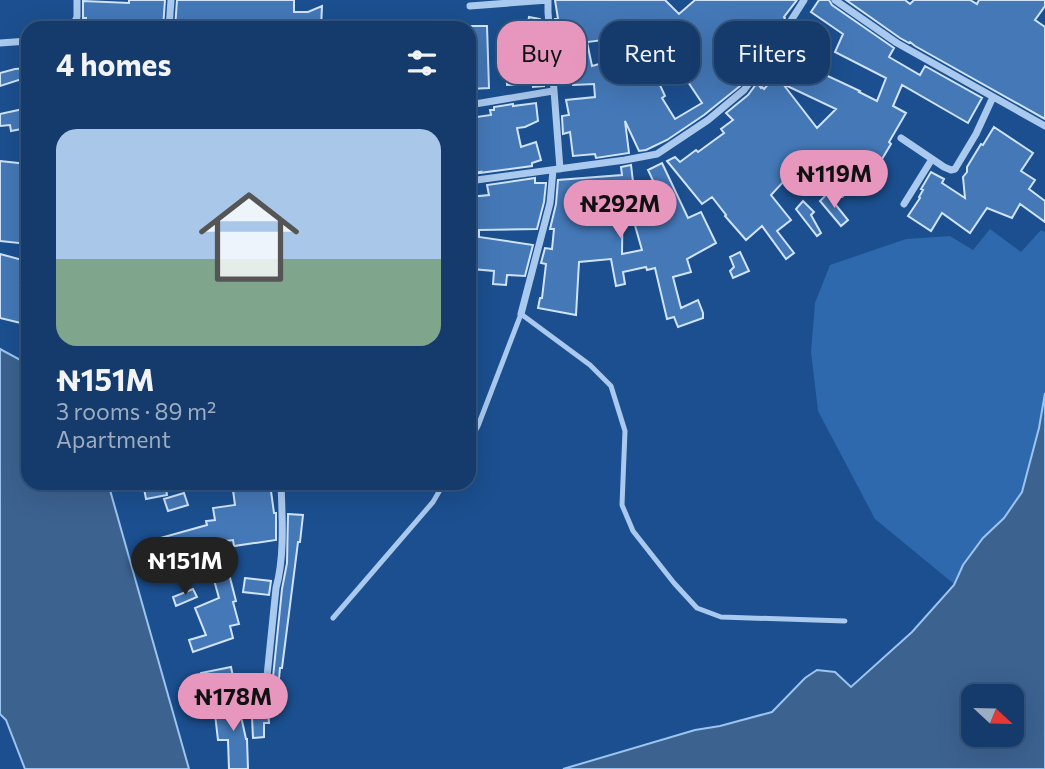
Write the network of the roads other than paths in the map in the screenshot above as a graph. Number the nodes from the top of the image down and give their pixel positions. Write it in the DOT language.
graph roads {
  1 [pos="77,0"];
  2 [pos="171,0"];
  3 [pos="548,0"];
  4 [pos="804,0"];
  5 [pos="835,0"];
  6 [pos="470,6"];
  7 [pos="75,21"];
  8 [pos="170,21"];
  9 [pos="21,42"];
  10 [pos="0,43"];
  11 [pos="553,90"];
  12 [pos="993,97"];
  13 [pos="476,104"];
  14 [pos="1045,126"];
  15 [pos="901,138"];
  16 [pos="932,159"];
  17 [pos="556,169"];
  18 [pos="476,180"];
  19 [pos="904,204"];
  20 [pos="522,314"];
  21 [pos="476,430"];
  22 [pos="281,490"];
  23 [pos="440,490"];
  24 [pos="333,618"];
  25 [pos="845,621"];
  26 [pos="215,694"];
  1 -- 7 [label="street"];
  2 -- 8 [label="street"];
  3 -- 6 [label="street"];
  3 -- 11 [label="street"];
  4 -- 17 [label="street"];
  5 -- 12 [label="street"];
  9 -- 10 [label="street"];
  11 -- 13 [label="street"];
  11 -- 17 [label="street"];
  12 -- 14 [label="street"];
  12 -- 16 [label="street"];
  15 -- 16 [label="street"];
  16 -- 19 [label="street"];
  17 -- 18 [label="street"];
  17 -- 20 [label="street"];
  20 -- 21 [label="lane"];
  20 -- 25 [label="lane"];
  22 -- 26 [label="street"];
  23 -- 24 [label="lane"];
}
